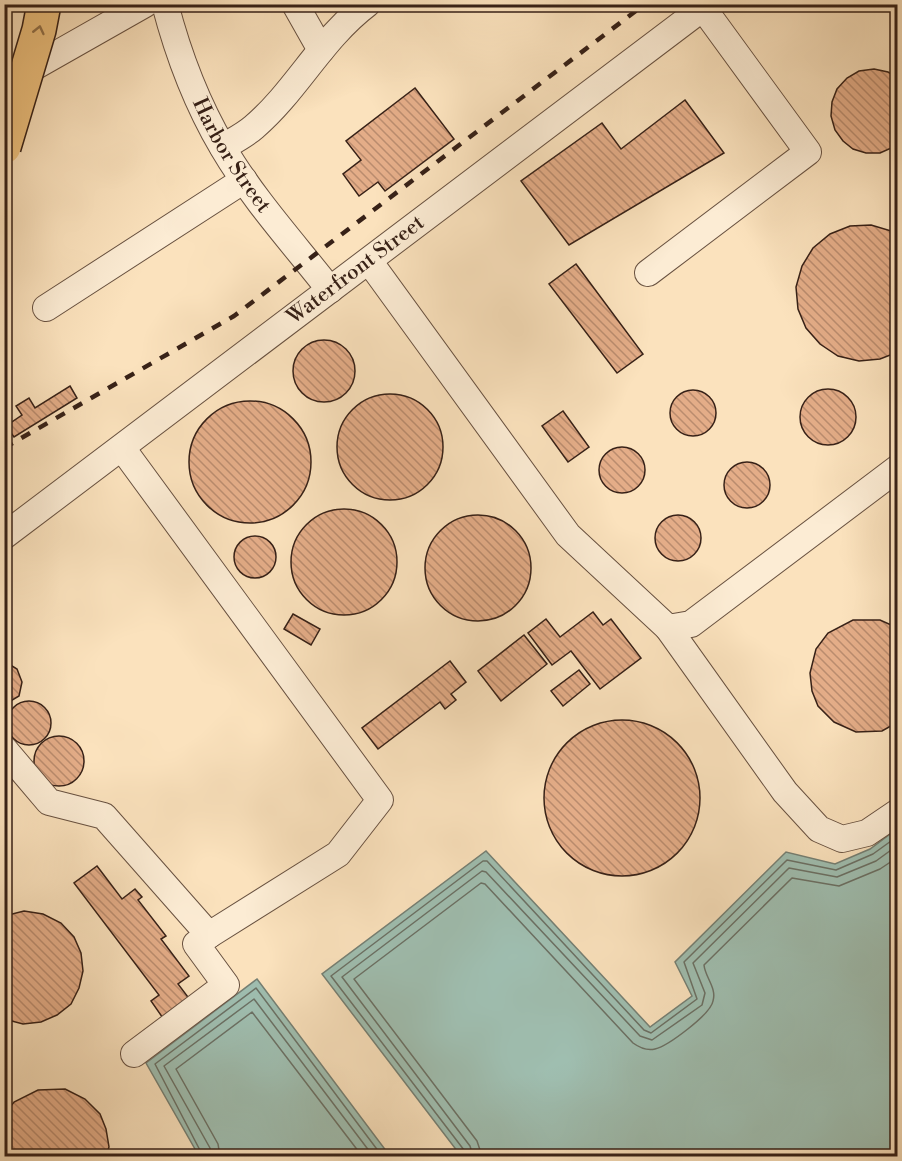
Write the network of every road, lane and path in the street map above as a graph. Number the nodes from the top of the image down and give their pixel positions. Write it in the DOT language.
graph roads {
  1 [pos="44,4"];
  2 [pos="145,4"];
  3 [pos="165,4"];
  4 [pos="295,4"];
  5 [pos="367,4"];
  6 [pos="706,6"];
  7 [pos="321,50"];
  8 [pos="4,84"];
  9 [pos="4,147"];
  10 [pos="223,147"];
  11 [pos="244,180"];
  12 [pos="369,261"];
  13 [pos="648,273"];
  14 [pos="330,290"];
  15 [pos="46,308"];
  16 [pos="122,448"];
  17 [pos="897,468"];
  18 [pos="4,536"];
  19 [pos="668,628"];
  20 [pos="4,749"];
  21 [pos="897,812"];
  22 [pos="209,935"];
  23 [pos="134,1054"];
  9 -- 1 [label="highway, one-way, bridge"];
  2 -- 8 [label="street"];
  3 -- 10 [label="street, Harbor Street"];
  4 -- 7 [label="street"];
  5 -- 7 [label="street"];
  6 -- 12 [label="street, Waterfront Street"];
  6 -- 13 [label="street"];
  7 -- 10 [label="street"];
  10 -- 11 [label="street, Harbor Street"];
  11 -- 14 [label="street, Harbor Street"];
  11 -- 15 [label="street"];
  12 -- 14 [label="street, Waterfront Street"];
  12 -- 19 [label="street"];
  14 -- 16 [label="street, Waterfront Street"];
  16 -- 18 [label="street, Waterfront Street"];
  16 -- 22 [label="street"];
  17 -- 19 [label="street"];
  19 -- 21 [label="street"];
  20 -- 22 [label="street"];
  22 -- 23 [label="street"];
}
